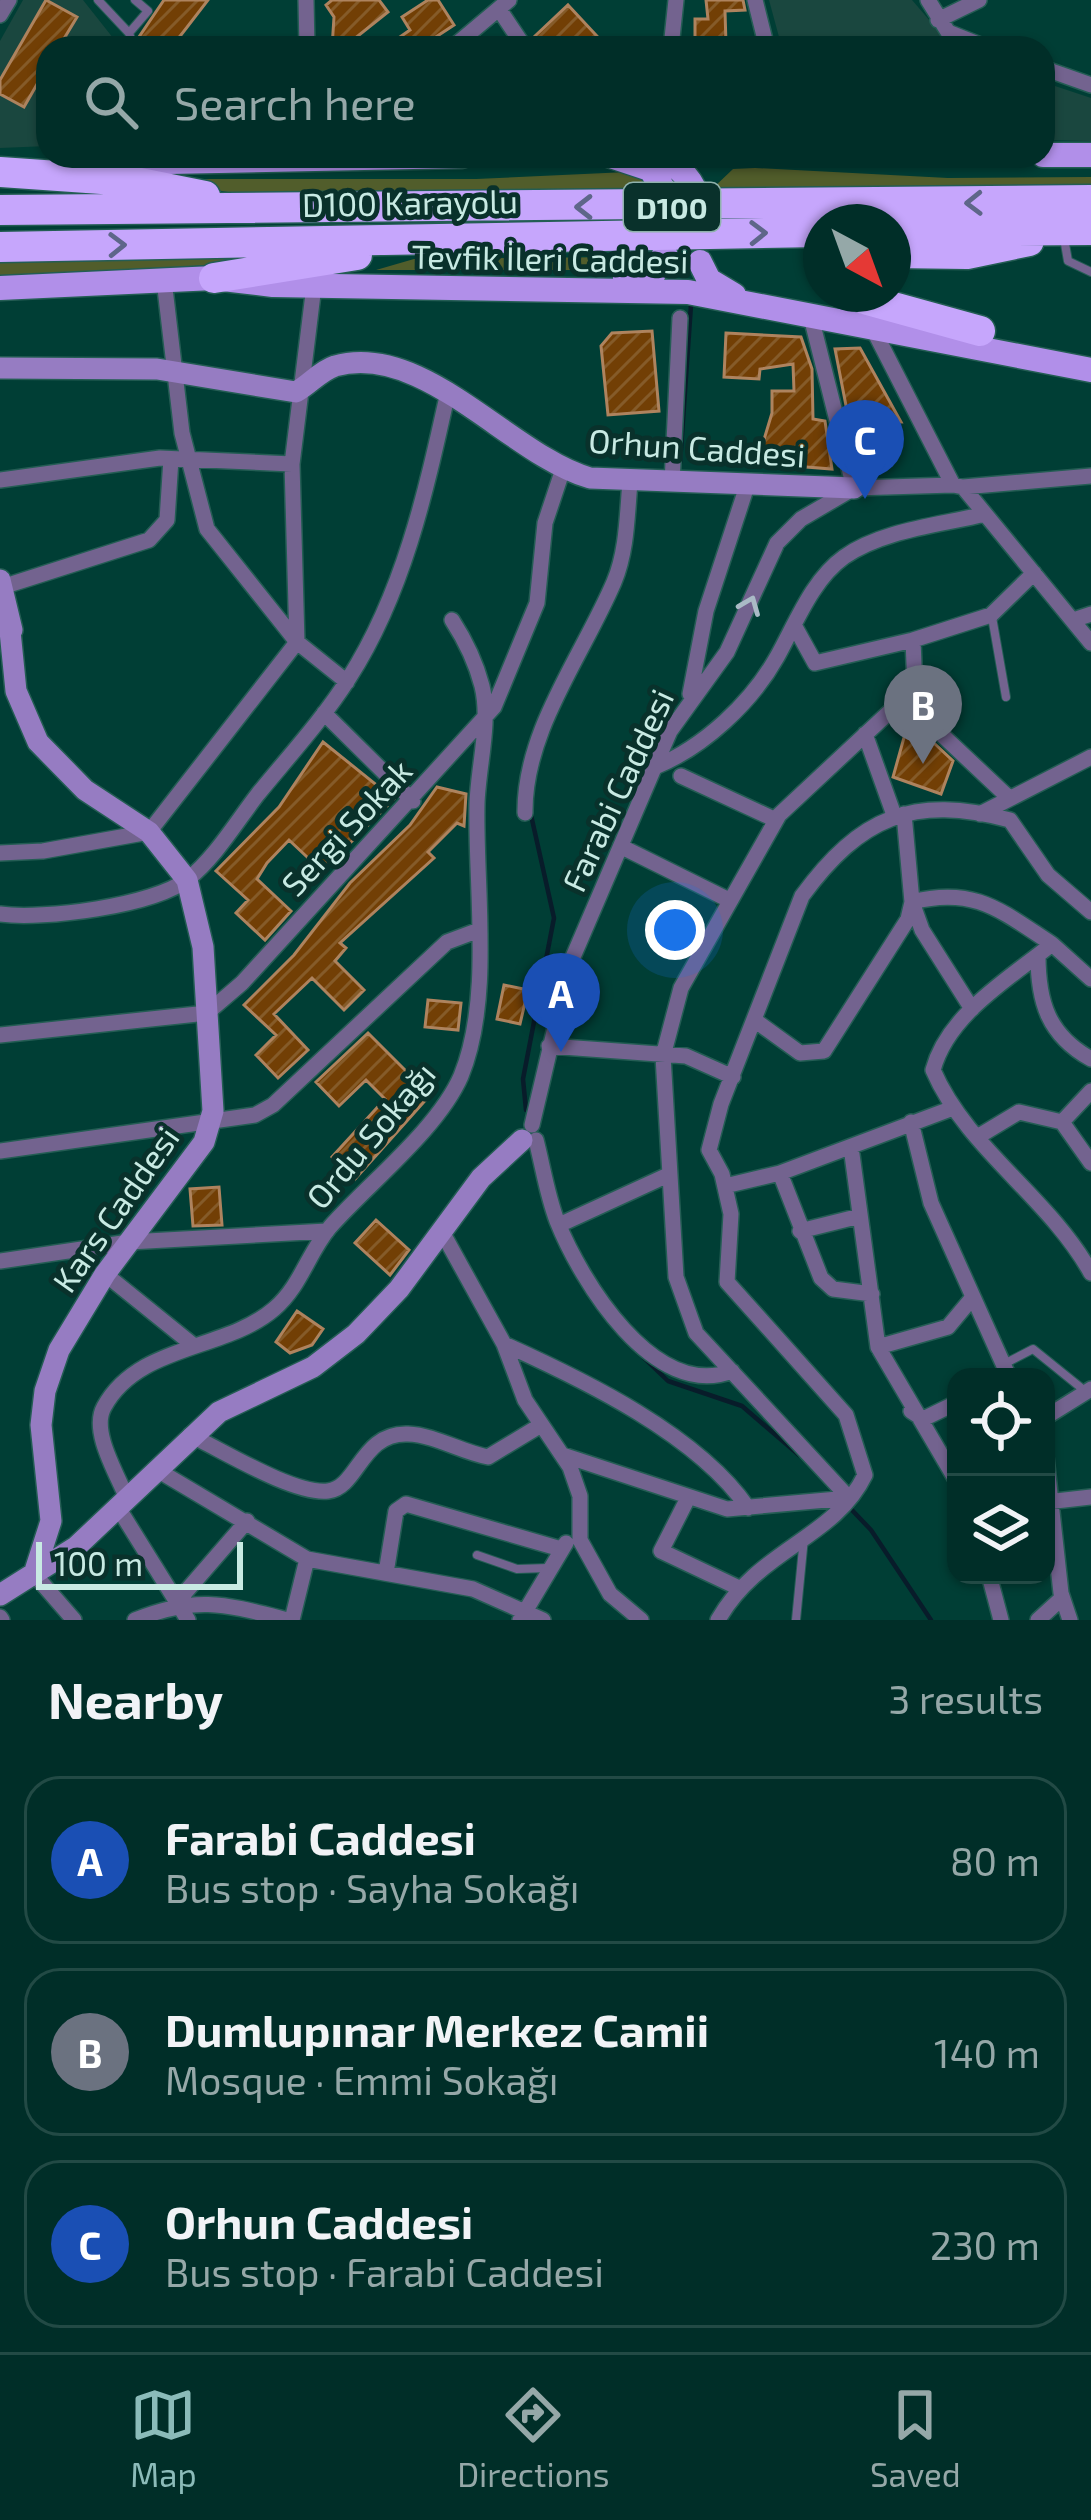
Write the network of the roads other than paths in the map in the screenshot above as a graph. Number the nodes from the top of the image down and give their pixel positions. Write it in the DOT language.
graph roads {
  1 [pos="9,0"];
  2 [pos="98,0"];
  3 [pos="135,0"];
  4 [pos="306,0"];
  5 [pos="676,0"];
  6 [pos="755,0"];
  7 [pos="928,0"];
  8 [pos="979,0"];
  9 [pos="504,5"];
  10 [pos="0,15"];
  11 [pos="129,33"];
  12 [pos="945,34"];
  13 [pos="130,36"];
  14 [pos="307,36"];
  15 [pos="467,36"];
  16 [pos="519,36"];
  17 [pos="672,36"];
  18 [pos="764,36"];
  19 [pos="1055,72"];
  20 [pos="1091,85"];
  21 [pos="1055,155"];
  22 [pos="1091,155"];
  23 [pos="36,167"];
  24 [pos="647,168"];
  25 [pos="679,168"];
  26 [pos="0,169"];
  27 [pos="694,190"];
  28 [pos="667,194"];
  29 [pos="1091,200"];
  30 [pos="252,207"];
  31 [pos="0,210"];
  32 [pos="1078,230"];
  33 [pos="911,231"];
  34 [pos="803,232"];
  35 [pos="473,236"];
  36 [pos="0,248"];
  37 [pos="911,253"];
  38 [pos="665,254"];
  39 [pos="700,262"];
  40 [pos="1091,272"];
  41 [pos="214,278"];
  42 [pos="164,280"];
  43 [pos="314,286"];
  44 [pos="0,288"];
  45 [pos="911,312"];
  46 [pos="811,317"];
  47 [pos="680,318"];
  48 [pos="873,329"];
  49 [pos="980,331"];
  50 [pos="1091,353"];
  51 [pos="0,368"];
  52 [pos="175,370"];
  53 [pos="1091,370"];
  54 [pos="303,388"];
  55 [pos="448,392"];
  56 [pos="171,459"];
  57 [pos="190,461"];
  58 [pos="292,464"];
  59 [pos="562,469"];
  60 [pos="1091,476"];
  61 [pos="0,480"];
  62 [pos="630,482"];
  63 [pos="672,483"];
  64 [pos="747,486"];
  65 [pos="958,486"];
  66 [pos="854,488"];
  67 [pos="986,514"];
  68 [pos="1034,573"];
  69 [pos="1,584"];
  70 [pos="1091,614"];
  71 [pos="991,615"];
  72 [pos="452,620"];
  73 [pos="1073,620"];
  74 [pos="794,625"];
  75 [pos="913,640"];
  76 [pos="297,642"];
  77 [pos="1091,643"];
  78 [pos="347,682"];
  79 [pos="1006,697"];
  80 [pos="905,700"];
  81 [pos="687,702"];
  82 [pos="324,713"];
  83 [pos="483,723"];
  84 [pos="865,734"];
  85 [pos="1091,757"];
  86 [pos="656,767"];
  87 [pos="681,776"];
  88 [pos="1007,796"];
  89 [pos="413,801"];
  90 [pos="525,813"];
  91 [pos="899,814"];
  92 [pos="980,814"];
  93 [pos="776,820"];
  94 [pos="143,827"];
  95 [pos="622,847"];
  96 [pos="0,853"];
  97 [pos="188,880"];
  98 [pos="728,899"];
  99 [pos="912,902"];
  100 [pos="1091,912"];
  101 [pos="0,914"];
  102 [pos="479,930"];
  103 [pos="1045,949"];
  104 [pos="1091,979"];
  105 [pos="972,1009"];
  106 [pos="207,1012"];
  107 [pos="757,1022"];
  108 [pos="0,1034"];
  109 [pos="549,1046"];
  110 [pos="663,1056"];
  111 [pos="1091,1059"];
  112 [pos="733,1077"];
  113 [pos="1091,1091"];
  114 [pos="953,1108"];
  115 [pos="213,1121"];
  116 [pos="911,1122"];
  117 [pos="1062,1122"];
  118 [pos="530,1135"];
  119 [pos="979,1136"];
  120 [pos="851,1148"];
  121 [pos="0,1151"];
  122 [pos="1091,1162"];
  123 [pos="781,1173"];
  124 [pos="668,1175"];
  125 [pos="724,1186"];
  126 [pos="860,1216"];
  127 [pos="559,1225"];
  128 [pos="441,1230"];
  129 [pos="327,1231"];
  130 [pos="800,1231"];
  131 [pos="129,1243"];
  132 [pos="0,1262"];
  133 [pos="1091,1273"];
  134 [pos="105,1274"];
  135 [pos="872,1294"];
  136 [pos="973,1297"];
  137 [pos="504,1344"];
  138 [pos="193,1345"];
  139 [pos="878,1347"];
  140 [pos="1005,1368"];
  141 [pos="1010,1368"];
  142 [pos="731,1371"];
  143 [pos="1088,1390"];
  144 [pos="947,1407"];
  145 [pos="911,1411"];
  146 [pos="1055,1411"];
  147 [pos="541,1425"];
  148 [pos="190,1435"];
  149 [pos="563,1455"];
  150 [pos="159,1471"];
  151 [pos="953,1476"];
  152 [pos="1091,1497"];
  153 [pos="688,1498"];
  154 [pos="850,1498"];
  155 [pos="1055,1501"];
  156 [pos="124,1505"];
  157 [pos="748,1508"];
  158 [pos="247,1521"];
  159 [pos="576,1532"];
  160 [pos="804,1537"];
  161 [pos="1055,1545"];
  162 [pos="562,1549"];
  163 [pos="477,1555"];
  164 [pos="307,1559"];
  165 [pos="550,1567"];
  166 [pos="386,1573"];
  167 [pos="34,1574"];
  168 [pos="991,1584"];
  169 [pos="739,1588"];
  170 [pos="0,1595"];
  171 [pos="1061,1598"];
  172 [pos="176,1603"];
  173 [pos="522,1616"];
  174 [pos="74,1620"];
  175 [pos="135,1620"];
  176 [pos="188,1620"];
  177 [pos="290,1620"];
  178 [pos="543,1620"];
  179 [pos="641,1620"];
  180 [pos="718,1620"];
  181 [pos="796,1620"];
  182 [pos="1001,1620"];
  183 [pos="1038,1620"];
  184 [pos="1070,1620"];
  1 -- 10 [label="street"];
  2 -- 11 [label="lane"];
  3 -- 11 [label="lane"];
  4 -- 14 [label="street"];
  5 -- 17 [label="street"];
  6 -- 18 [label="street"];
  7 -- 12 [label="street"];
  8 -- 12 [label="street"];
  9 -- 15 [label="street"];
  9 -- 16 [label="street"];
  11 -- 13 [label="lane"];
  19 -- 20 [label="street"];
  21 -- 22 [label="main road"];
  23 -- 26 [label="main road"];
  24 -- 28 [label="main road"];
  25 -- 27 [label="main road"];
  26 -- 30 [label="highway"];
  29 -- 30 [label="highway, D100 Karayolu / D100, one-way"];
  30 -- 31 [label="highway, D100 Karayolu / D100"];
  32 -- 33 [label="highway"];
  32 -- 37 [label="highway"];
  32 -- 40 [label="lane"];
  35 -- 34 [label="highway, D100 Karayolu / D100, one-way"];
  36 -- 35 [label="highway, D100 Karayolu / D100, one-way"];
  35 -- 41 [label="highway"];
  38 -- 41 [label="main road"];
  39 -- 49 [label="main road"];
  41 -- 42 [label="main road, Tevfik İleri Caddesi"];
  41 -- 43 [label="main road, Tevfik İleri Caddesi"];
  42 -- 44 [label="main road, Tevfik İleri Caddesi"];
  42 -- 52 [label="street"];
  43 -- 46 [label="main road, Tevfik İleri Caddesi"];
  43 -- 54 [label="street"];
  45 -- 49 [label="highway"];
  46 -- 48 [label="main road, Tevfik İleri Caddesi"];
  46 -- 66 [label="street"];
  47 -- 63 [label="street"];
  48 -- 53 [label="main road, Tevfik İleri Caddesi"];
  48 -- 65 [label="street"];
  49 -- 50 [label="main road"];
  51 -- 52 [label="street, Orhun Caddesi"];
  52 -- 54 [label="street, Orhun Caddesi"];
  52 -- 57 [label="street"];
  54 -- 55 [label="street, Orhun Caddesi"];
  54 -- 58 [label="street"];
  55 -- 59 [label="street, Orhun Caddesi"];
  55 -- 78 [label="street"];
  56 -- 57 [label="street"];
  56 -- 61 [label="street"];
  56 -- 69 [label="street"];
  57 -- 58 [label="street"];
  57 -- 76 [label="street"];
  58 -- 76 [label="street"];
  59 -- 62 [label="street, Orhun Caddesi"];
  59 -- 83 [label="street, Sergi Sokak"];
  60 -- 65 [label="street, Farabi Caddesi"];
  62 -- 63 [label="street, Orhun Caddesi"];
  62 -- 90 [label="street"];
  63 -- 64 [label="street, Orhun Caddesi"];
  64 -- 66 [label="street, Orhun Caddesi"];
  64 -- 81 [label="street"];
  65 -- 66 [label="street, Farabi Caddesi"];
  65 -- 67 [label="street"];
  81 -- 66 [label="street, Farabi Caddesi, one-way"];
  67 -- 68 [label="street"];
  67 -- 74 [label="street"];
  68 -- 71 [label="street"];
  68 -- 73 [label="street"];
  69 -- 94 [label="street, Kars Caddesi"];
  70 -- 73 [label="street"];
  71 -- 75 [label="street"];
  71 -- 79 [label="lane"];
  72 -- 83 [label="street, Ordu Sokağı"];
  73 -- 77 [label="street"];
  74 -- 75 [label="street"];
  74 -- 86 [label="street"];
  75 -- 80 [label="street"];
  76 -- 78 [label="street"];
  76 -- 94 [label="street"];
  78 -- 82 [label="street"];
  80 -- 84 [label="street"];
  80 -- 88 [label="street"];
  81 -- 86 [label="street, Farabi Caddesi"];
  82 -- 89 [label="street"];
  82 -- 97 [label="street"];
  83 -- 89 [label="street, Sergi Sokak"];
  83 -- 102 [label="street, Ordu Sokağı"];
  84 -- 91 [label="street"];
  84 -- 93 [label="street"];
  85 -- 88 [label="street"];
  86 -- 95 [label="street, Farabi Caddesi"];
  87 -- 93 [label="street"];
  88 -- 92 [label="street"];
  89 -- 106 [label="street, Sergi Sokak"];
  91 -- 92 [label="street"];
  91 -- 99 [label="street"];
  91 -- 107 [label="street"];
  92 -- 100 [label="street"];
  93 -- 98 [label="street"];
  94 -- 96 [label="street"];
  94 -- 97 [label="street, Kars Caddesi"];
  95 -- 98 [label="street"];
  95 -- 109 [label="street, Farabi Caddesi"];
  97 -- 101 [label="street"];
  97 -- 106 [label="street, Kars Caddesi"];
  98 -- 110 [label="street"];
  99 -- 103 [label="street"];
  99 -- 105 [label="street"];
  99 -- 107 [label="street"];
  102 -- 115 [label="street"];
  102 -- 129 [label="street, Ordu Sokağı"];
  103 -- 104 [label="street"];
  103 -- 105 [label="street"];
  103 -- 111 [label="street"];
  105 -- 114 [label="street"];
  106 -- 108 [label="street"];
  106 -- 115 [label="street, Kars Caddesi"];
  107 -- 112 [label="street"];
  109 -- 110 [label="street"];
  109 -- 118 [label="street, Farabi Caddesi"];
  110 -- 112 [label="street"];
  110 -- 124 [label="street"];
  112 -- 125 [label="street"];
  113 -- 117 [label="street"];
  114 -- 116 [label="street"];
  114 -- 119 [label="street"];
  115 -- 121 [label="street"];
  115 -- 131 [label="street, Kars Caddesi"];
  116 -- 120 [label="street"];
  116 -- 136 [label="street"];
  117 -- 119 [label="street"];
  117 -- 122 [label="street"];
  118 -- 127 [label="street, Farabi Caddesi"];
  118 -- 128 [label="street"];
  119 -- 133 [label="street"];
  120 -- 123 [label="street"];
  120 -- 126 [label="street"];
  123 -- 125 [label="street"];
  123 -- 130 [label="street"];
  124 -- 127 [label="street"];
  124 -- 142 [label="street"];
  125 -- 154 [label="street"];
  126 -- 130 [label="street"];
  126 -- 135 [label="street"];
  127 -- 142 [label="street, Farabi Caddesi"];
  128 -- 137 [label="street"];
  128 -- 148 [label="street"];
  129 -- 131 [label="street"];
  129 -- 138 [label="street, Ordu Sokağı"];
  130 -- 135 [label="street"];
  131 -- 132 [label="street"];
  131 -- 134 [label="street, Kars Caddesi"];
  134 -- 138 [label="street"];
  134 -- 167 [label="street, Kars Caddesi"];
  135 -- 139 [label="street"];
  136 -- 139 [label="street"];
  136 -- 140 [label="street"];
  137 -- 147 [label="street"];
  137 -- 157 [label="street"];
  138 -- 156 [label="street, Ordu Sokağı"];
  139 -- 145 [label="street"];
  141 -- 143 [label="lane"];
  142 -- 154 [label="street"];
  143 -- 146 [label="street"];
  144 -- 145 [label="street"];
  145 -- 151 [label="street"];
  147 -- 148 [label="street"];
  147 -- 149 [label="street"];
  148 -- 150 [label="street"];
  149 -- 153 [label="street"];
  149 -- 159 [label="street"];
  150 -- 156 [label="street"];
  150 -- 158 [label="street"];
  152 -- 155 [label="street"];
  153 -- 157 [label="street"];
  153 -- 169 [label="street"];
  154 -- 157 [label="street"];
  154 -- 160 [label="street"];
  156 -- 167 [label="street"];
  156 -- 172 [label="street"];
  158 -- 164 [label="street"];
  158 -- 172 [label="street"];
  159 -- 162 [label="street"];
  159 -- 179 [label="street"];
  160 -- 169 [label="street"];
  160 -- 181 [label="lane"];
  161 -- 171 [label="street"];
  162 -- 165 [label="street"];
  162 -- 166 [label="street"];
  163 -- 165 [label="lane"];
  164 -- 166 [label="street"];
  164 -- 177 [label="street"];
  165 -- 173 [label="street"];
  166 -- 173 [label="street"];
  167 -- 170 [label="street"];
  167 -- 174 [label="street"];
  168 -- 182 [label="street"];
  169 -- 180 [label="street"];
  171 -- 183 [label="street"];
  171 -- 184 [label="street"];
  172 -- 175 [label="street"];
  172 -- 176 [label="street"];
  172 -- 177 [label="street"];
  173 -- 178 [label="street"];
}
